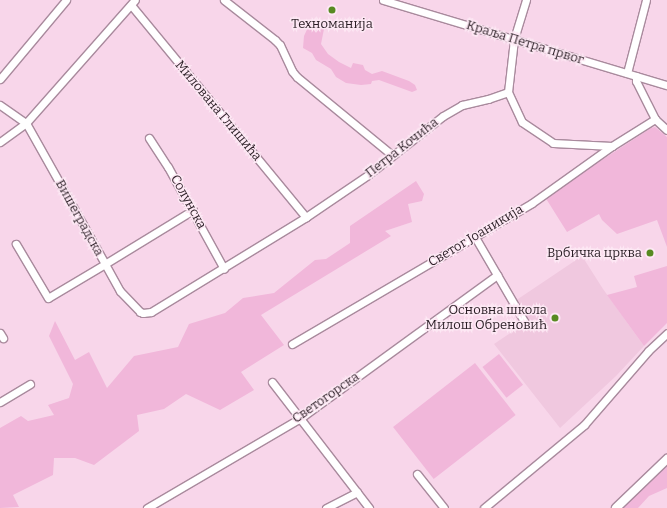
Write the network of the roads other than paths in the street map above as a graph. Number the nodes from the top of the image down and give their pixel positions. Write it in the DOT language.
graph roads {
  1 [pos="66,0"];
  2 [pos="224,0"];
  3 [pos="383,0"];
  4 [pos="526,0"];
  5 [pos="646,0"];
  6 [pos="133,2"];
  7 [pos="514,39"];
  8 [pos="627,73"];
  9 [pos="636,76"];
  10 [pos="0,79"];
  11 [pos="667,85"];
  12 [pos="508,92"];
  13 [pos="0,104"];
  14 [pos="655,119"];
  15 [pos="26,123"];
  16 [pos="667,130"];
  17 [pos="149,138"];
  18 [pos="0,142"];
  19 [pos="612,146"];
  20 [pos="392,155"];
  21 [pos="192,210"];
  22 [pos="306,217"];
  23 [pos="475,238"];
  24 [pos="16,244"];
  25 [pos="105,264"];
  26 [pos="224,269"];
  27 [pos="497,275"];
  28 [pos="525,323"];
  29 [pos="667,333"];
  30 [pos="292,344"];
  31 [pos="272,382"];
  32 [pos="30,384"];
  33 [pos="0,402"];
  34 [pos="299,419"];
  35 [pos="667,459"];
  36 [pos="417,474"];
  37 [pos="357,492"];
  38 [pos="147,508"];
  39 [pos="326,508"];
  40 [pos="369,508"];
  41 [pos="444,508"];
  42 [pos="484,508"];
  43 [pos="616,508"];
  1 -- 10 [label="street"];
  2 -- 20 [label="street"];
  3 -- 7 [label="street, Краља Петра првог"];
  4 -- 7 [label="street"];
  5 -- 8 [label="street"];
  6 -- 15 [label="street"];
  6 -- 22 [label="street, Милована Глишића"];
  7 -- 8 [label="street, Краља Петра првог"];
  7 -- 12 [label="street"];
  8 -- 9 [label="street, Краља Петра првог"];
  9 -- 11 [label="street, Краља Петра првог"];
  9 -- 14 [label="street"];
  12 -- 19 [label="street"];
  12 -- 20 [label="street, Петра Кочића"];
  13 -- 15 [label="street"];
  14 -- 16 [label="street"];
  14 -- 19 [label="street, Светог Јоаникија"];
  15 -- 18 [label="street"];
  15 -- 25 [label="street, Вишеградска"];
  17 -- 21 [label="street, Солунска"];
  19 -- 23 [label="street, Светог Јоаникија"];
  20 -- 22 [label="street, Петра Кочића"];
  21 -- 25 [label="street"];
  21 -- 26 [label="street, Солунска"];
  22 -- 26 [label="street, Петра Кочића"];
  23 -- 27 [label="street"];
  23 -- 30 [label="street, Светог Јоаникија"];
  24 -- 25 [label="street, Вишеградска"];
  25 -- 26 [label="street, Петра Кочића"];
  27 -- 28 [label="street"];
  27 -- 34 [label="street, Светогорска"];
  29 -- 42 [label="street"];
  31 -- 34 [label="street"];
  32 -- 33 [label="street"];
  34 -- 37 [label="street"];
  34 -- 38 [label="street, Светогорска"];
  35 -- 43 [label="street"];
  36 -- 41 [label="street"];
  37 -- 39 [label="street"];
  37 -- 40 [label="street"];
}
